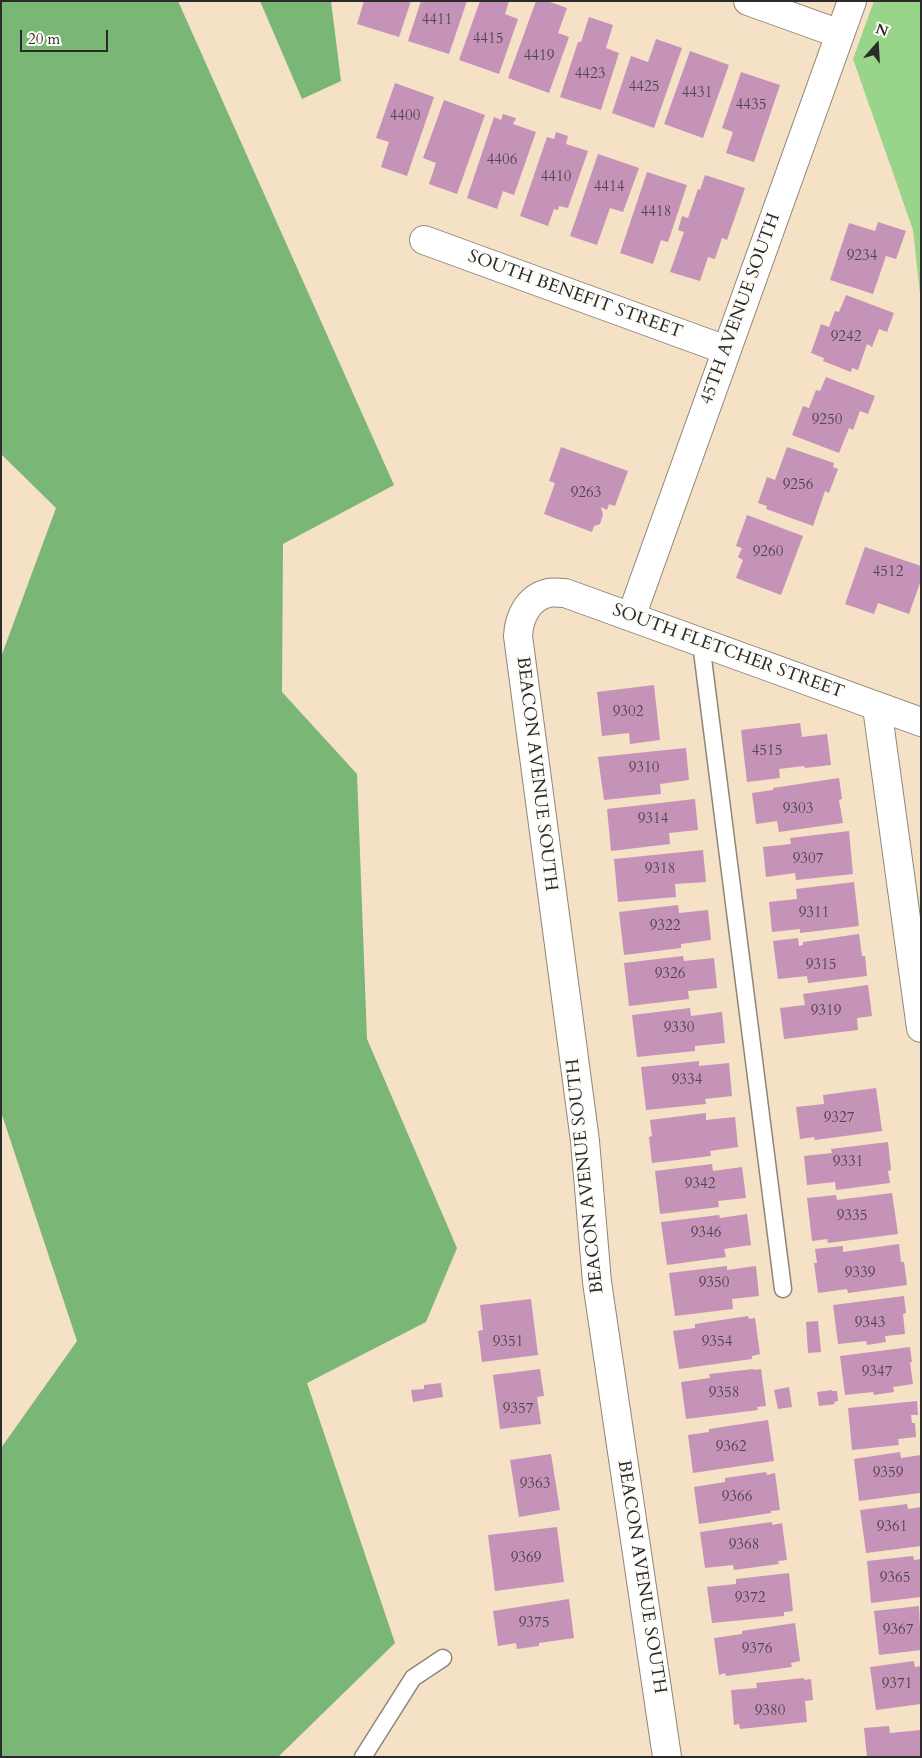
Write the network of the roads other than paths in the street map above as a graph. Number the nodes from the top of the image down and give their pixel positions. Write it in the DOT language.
graph roads {
  1 [pos="748,1"];
  2 [pos="852,1"];
  3 [pos="840,34"];
  4 [pos="424,240"];
  5 [pos="726,350"];
  6 [pos="535,599"];
  7 [pos="631,617"];
  8 [pos="701,643"];
  9 [pos="878,707"];
  10 [pos="921,722"];
  11 [pos="921,1028"];
  12 [pos="783,1289"];
  13 [pos="443,1658"];
  14 [pos="363,1757"];
  15 [pos="667,1757"];
  1 -- 3 [label="street"];
  2 -- 3 [label="street, 45TH AVENUE SOUTH"];
  3 -- 5 [label="street, 45TH AVENUE SOUTH"];
  4 -- 5 [label="street, SOUTH BENEFIT STREET"];
  5 -- 7 [label="street, 45TH AVENUE SOUTH"];
  6 -- 7 [label="street, SOUTH FLETCHER STREET"];
  6 -- 15 [label="street, BEACON AVENUE SOUTH"];
  7 -- 8 [label="street, SOUTH FLETCHER STREET"];
  8 -- 9 [label="street, SOUTH FLETCHER STREET"];
  8 -- 12 [label="lane"];
  9 -- 10 [label="street, SOUTH FLETCHER STREET"];
  9 -- 11 [label="street"];
  13 -- 14 [label="lane"];
}
